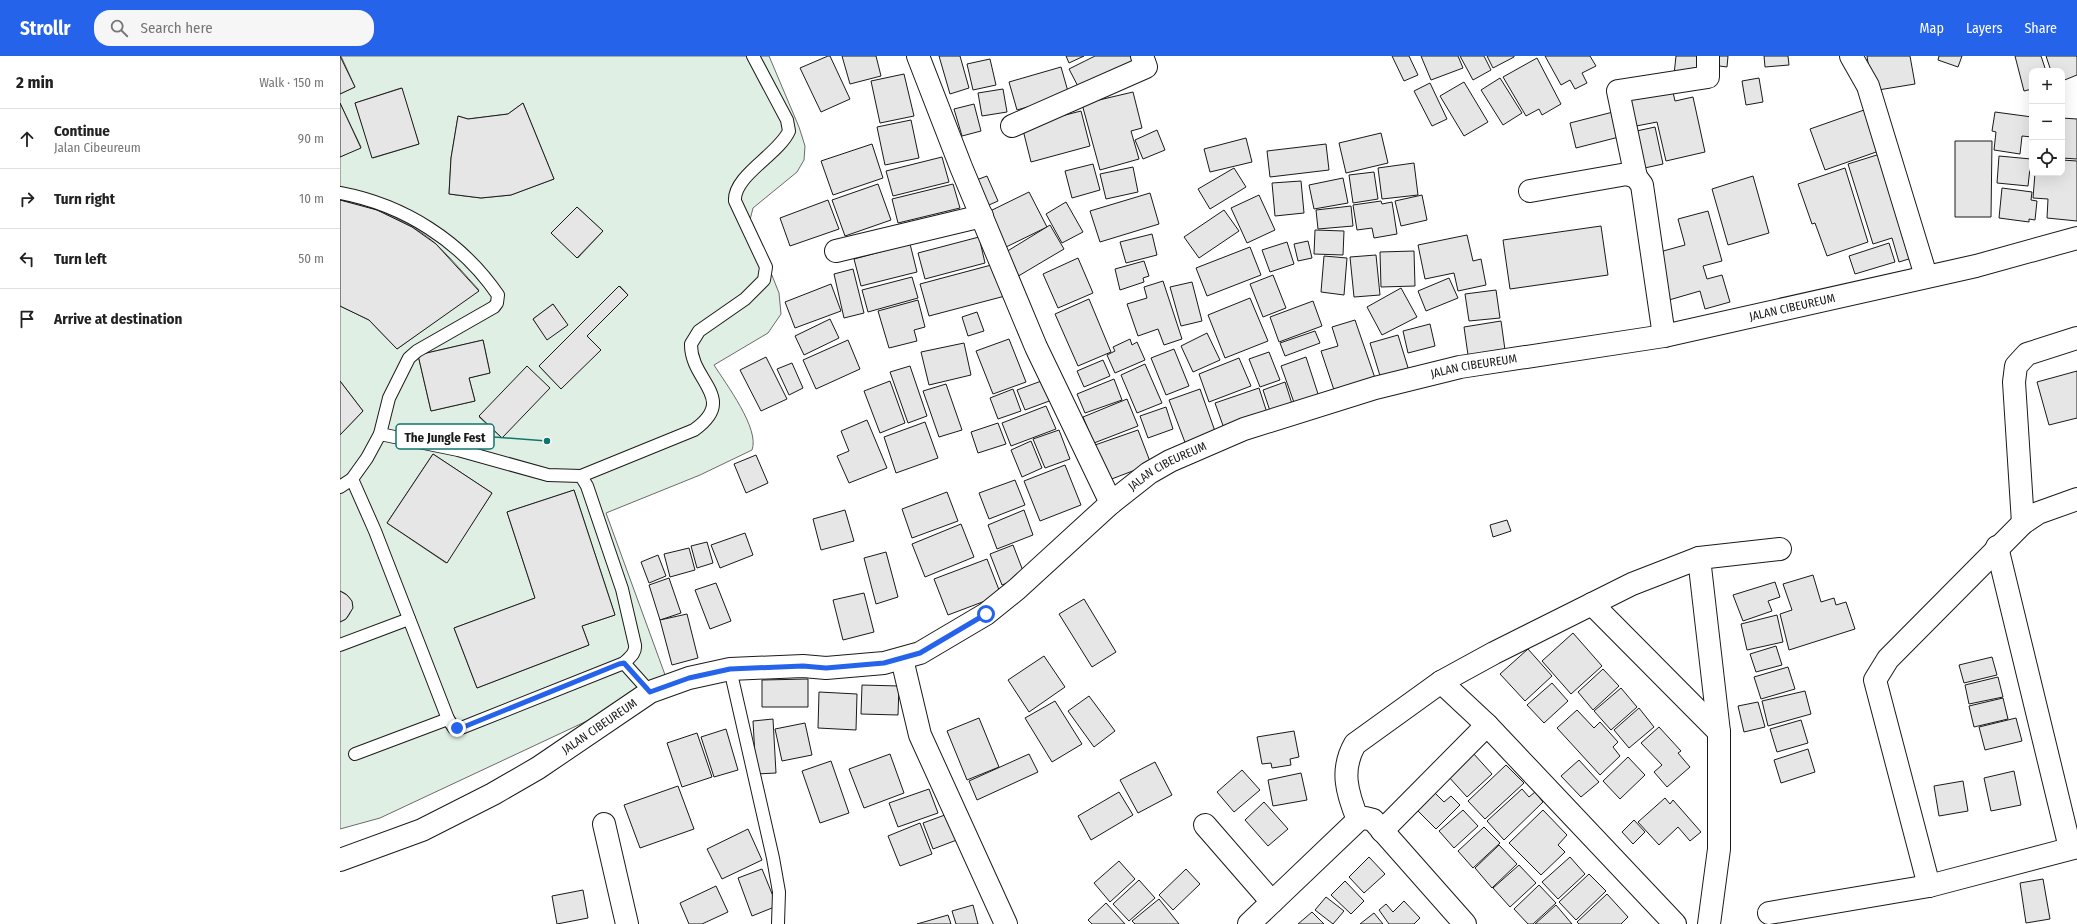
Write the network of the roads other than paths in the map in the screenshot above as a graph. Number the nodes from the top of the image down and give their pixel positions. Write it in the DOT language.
graph roads {
  1 [pos="753,56"];
  2 [pos="918,56"];
  3 [pos="1142,56"];
  4 [pos="1708,56"];
  5 [pos="1850,56"];
  6 [pos="1012,126"];
  7 [pos="1636,177"];
  8 [pos="1530,191"];
  9 [pos="340,193"];
  10 [pos="982,216"];
  11 [pos="2077,238"];
  12 [pos="836,251"];
  13 [pos="1926,276"];
  14 [pos="1664,336"];
  15 [pos="2077,338"];
  16 [pos="380,434"];
  17 [pos="581,476"];
  18 [pos="352,480"];
  19 [pos="340,487"];
  20 [pos="2077,499"];
  21 [pos="1111,503"];
  22 [pos="2023,523"];
  23 [pos="1997,547"];
  24 [pos="1780,549"];
  25 [pos="1699,558"];
  26 [pos="1592,604"];
  27 [pos="409,619"];
  28 [pos="340,645"];
  29 [pos="902,659"];
  30 [pos="624,663"];
  31 [pos="730,669"];
  32 [pos="1441,682"];
  33 [pos="650,692"];
  34 [pos="448,719"];
  35 [pos="1487,725"];
  36 [pos="1719,732"];
  37 [pos="355,754"];
  38 [pos="1358,820"];
  39 [pos="604,824"];
  40 [pos="1205,825"];
  41 [pos="1382,831"];
  42 [pos="2073,848"];
  43 [pos="340,860"];
  44 [pos="1929,886"];
  45 [pos="1272,902"];
  46 [pos="1769,913"];
  47 [pos="627,924"];
  48 [pos="778,924"];
  49 [pos="1006,924"];
  50 [pos="1249,924"];
  51 [pos="1465,924"];
  52 [pos="1675,924"];
  53 [pos="1709,924"];
  1 -- 17 [label="lane"];
  2 -- 10 [label="street"];
  3 -- 6 [label="street"];
  4 -- 7 [label="street"];
  5 -- 13 [label="street"];
  7 -- 8 [label="street"];
  7 -- 14 [label="street"];
  9 -- 16 [label="lane"];
  10 -- 12 [label="street"];
  10 -- 21 [label="street"];
  11 -- 13 [label="street, JALAN CIBEUREUM"];
  13 -- 14 [label="street, JALAN CIBEUREUM"];
  14 -- 21 [label="street, JALAN CIBEUREUM"];
  15 -- 22 [label="street"];
  16 -- 17 [label="lane"];
  16 -- 18 [label="lane"];
  17 -- 30 [label="lane"];
  18 -- 19 [label="lane"];
  18 -- 27 [label="lane"];
  20 -- 22 [label="street"];
  21 -- 29 [label="street, JALAN CIBEUREUM"];
  22 -- 23 [label="street"];
  23 -- 42 [label="street"];
  23 -- 44 [label="street"];
  24 -- 25 [label="street"];
  25 -- 26 [label="street"];
  25 -- 36 [label="street"];
  26 -- 32 [label="street"];
  26 -- 36 [label="street"];
  27 -- 28 [label="lane"];
  27 -- 34 [label="lane"];
  29 -- 31 [label="street, JALAN CIBEUREUM"];
  29 -- 49 [label="street"];
  30 -- 33 [label="lane"];
  30 -- 34 [label="lane"];
  31 -- 33 [label="street, JALAN CIBEUREUM"];
  31 -- 48 [label="lane"];
  32 -- 35 [label="street"];
  32 -- 38 [label="street"];
  33 -- 43 [label="street, JALAN CIBEUREUM"];
  34 -- 37 [label="lane"];
  35 -- 41 [label="street"];
  35 -- 52 [label="street"];
  36 -- 53 [label="street"];
  38 -- 41 [label="street"];
  38 -- 45 [label="street"];
  39 -- 47 [label="street"];
  40 -- 45 [label="street"];
  41 -- 51 [label="street"];
  42 -- 44 [label="street"];
  44 -- 46 [label="street"];
  45 -- 50 [label="street"];
}
